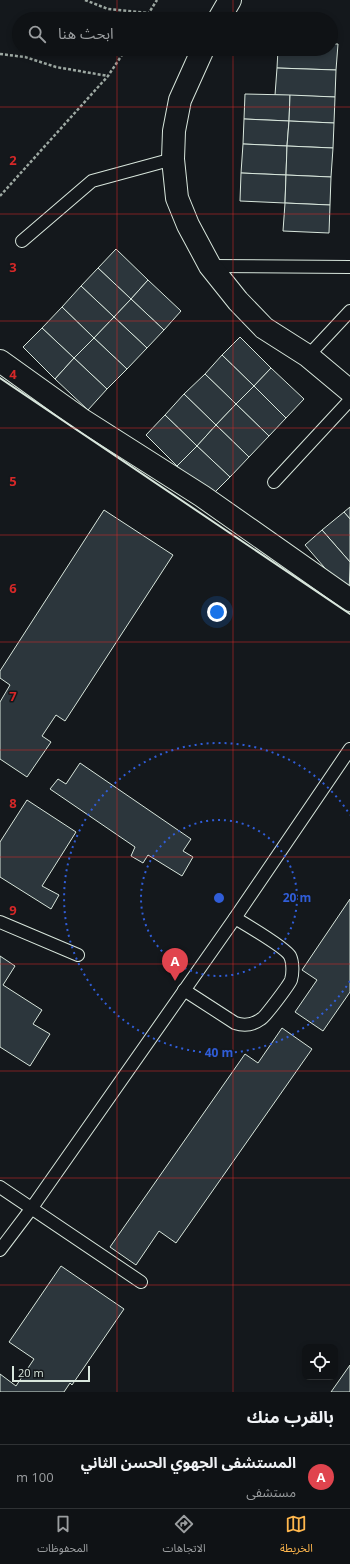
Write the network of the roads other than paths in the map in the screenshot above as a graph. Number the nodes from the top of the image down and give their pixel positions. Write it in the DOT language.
graph roads {
  1 [pos="230,0"];
  2 [pos="223,12"];
  3 [pos="200,56"];
  4 [pos="173,159"];
  5 [pos="22,241"];
  6 [pos="210,266"];
  7 [pos="350,266"];
  8 [pos="350,311"];
  9 [pos="308,356"];
  10 [pos="0,361"];
  11 [pos="350,391"];
  12 [pos="350,400"];
  13 [pos="274,482"];
  14 [pos="350,600"];
  15 [pos="350,749"];
  16 [pos="235,918"];
  17 [pos="0,922"];
  18 [pos="78,955"];
  19 [pos="184,990"];
  20 [pos="0,1187"];
  21 [pos="31,1208"];
  22 [pos="0,1250"];
  23 [pos="141,1282"];
  1 -- 2 [label="street"];
  3 -- 4 [label="street"];
  4 -- 5 [label="lane"];
  4 -- 6 [label="street"];
  6 -- 7 [label="lane"];
  6 -- 9 [label="street"];
  8 -- 9 [label="lane"];
  9 -- 11 [label="street"];
  10 -- 14 [label="street"];
  12 -- 13 [label="lane"];
  15 -- 16 [label="lane"];
  16 -- 19 [label="lane"];
  16 -- 19 [label="lane"];
  17 -- 18 [label="lane"];
  19 -- 21 [label="lane"];
  20 -- 21 [label="lane"];
  21 -- 22 [label="lane"];
  21 -- 23 [label="lane"];
}
